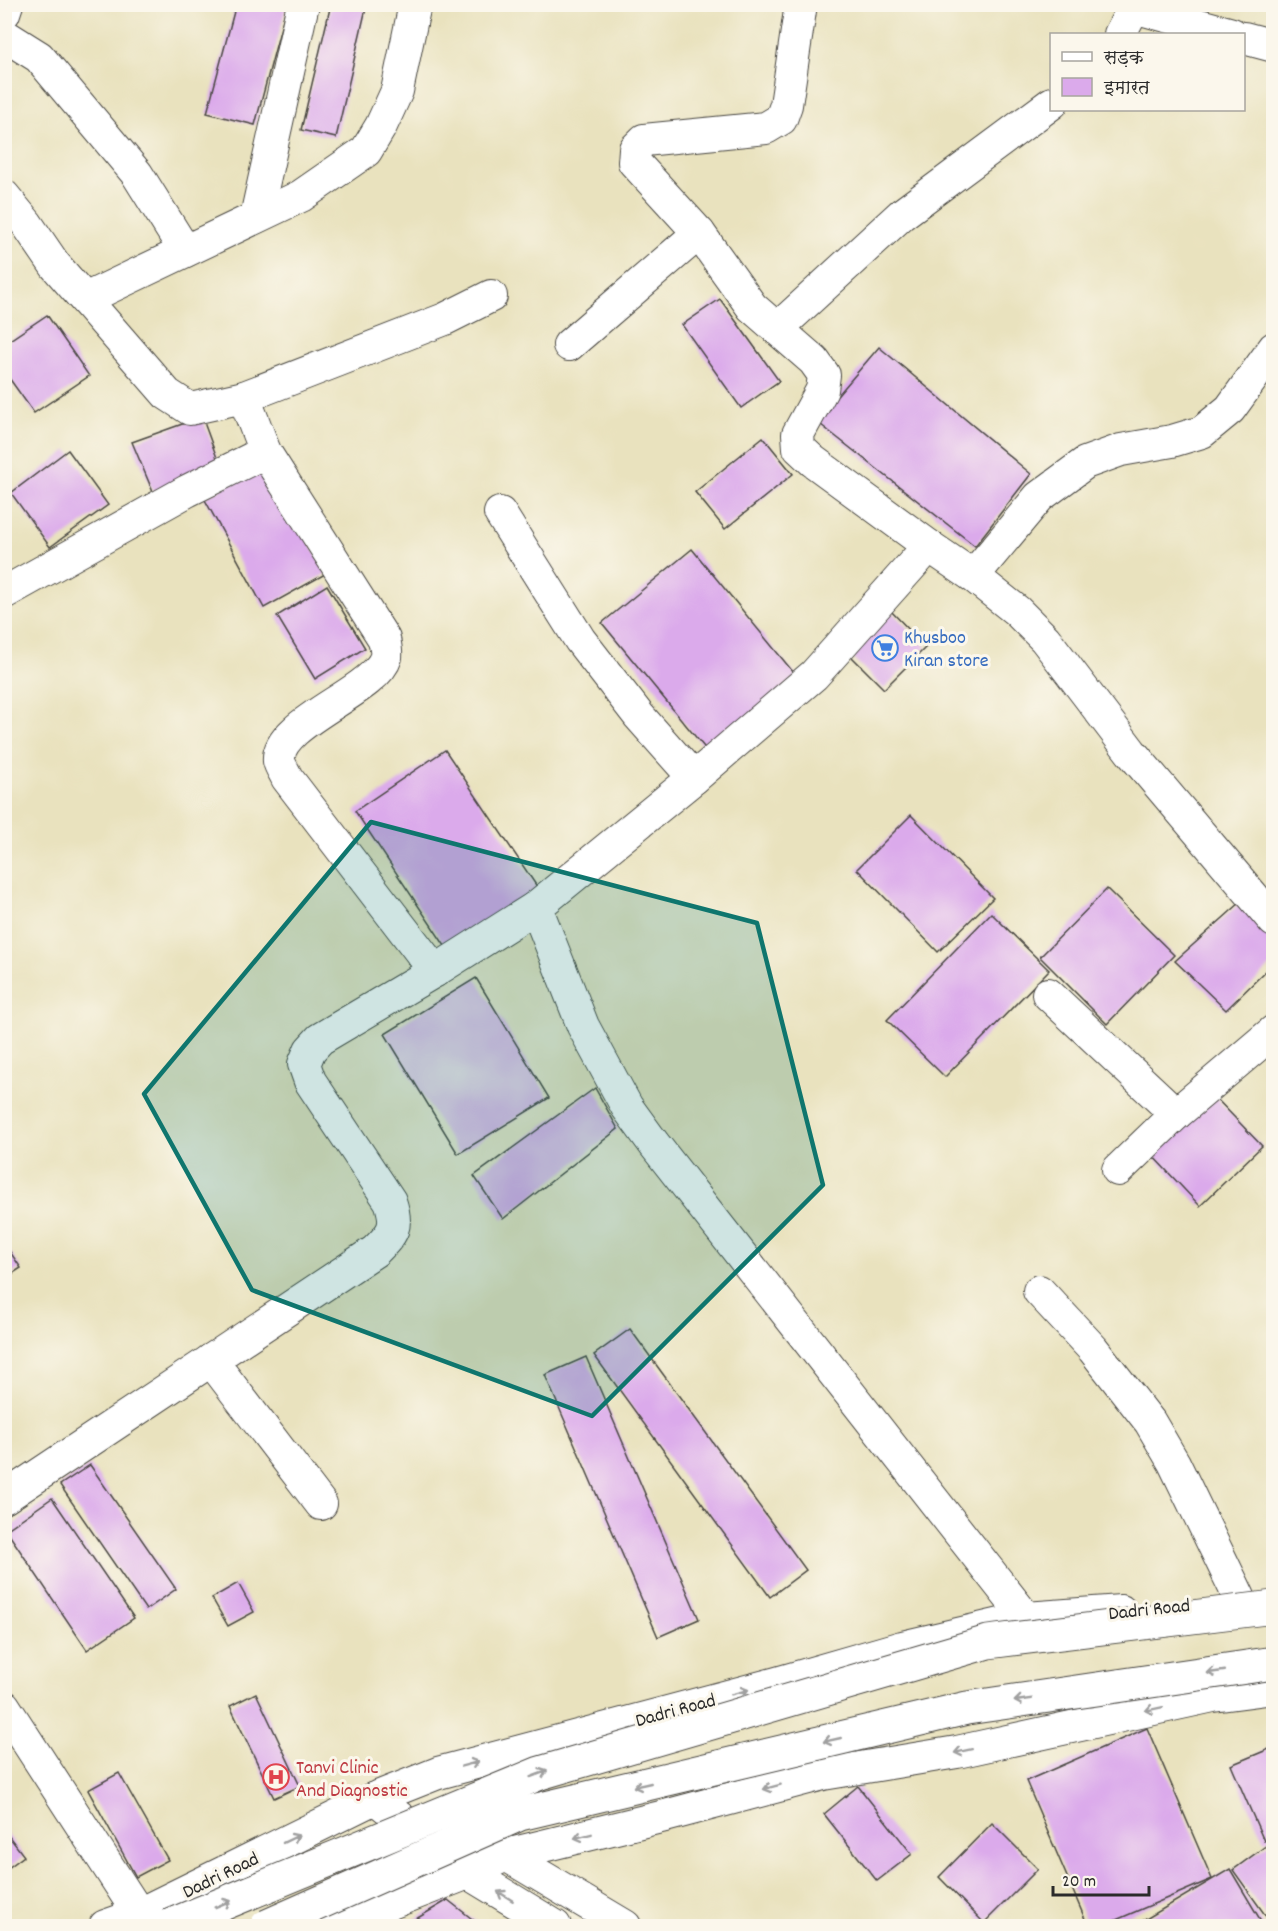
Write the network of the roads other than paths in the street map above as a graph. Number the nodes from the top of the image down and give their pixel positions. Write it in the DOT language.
graph roads {
  1 [pos="7,4"];
  2 [pos="303,4"];
  3 [pos="415,4"];
  4 [pos="801,4"];
  5 [pos="1134,6"];
  6 [pos="4,13"];
  7 [pos="1120,33"];
  8 [pos="1228,33"];
  9 [pos="4,35"];
  10 [pos="1245,38"];
  11 [pos="1274,46"];
  12 [pos="1050,104"];
  13 [pos="4,196"];
  14 [pos="256,217"];
  15 [pos="699,233"];
  16 [pos="185,251"];
  17 [pos="491,296"];
  18 [pos="85,299"];
  19 [pos="777,329"];
  20 [pos="569,345"];
  21 [pos="1274,348"];
  22 [pos="244,397"];
  23 [pos="265,452"];
  24 [pos="500,513"];
  25 [pos="929,546"];
  26 [pos="973,576"];
  27 [pos="4,593"];
  28 [pos="694,778"];
  29 [pos="536,908"];
  30 [pos="1274,921"];
  31 [pos="435,971"];
  32 [pos="1048,994"];
  33 [pos="1274,1031"];
  34 [pos="1176,1114"];
  35 [pos="1118,1170"];
  36 [pos="1039,1291"];
  37 [pos="212,1360"];
  38 [pos="4,1498"];
  39 [pos="321,1504"];
  40 [pos="1274,1592"];
  41 [pos="1239,1596"];
  42 [pos="1274,1606"];
  43 [pos="1026,1618"];
  44 [pos="1274,1663"];
  45 [pos="1274,1688"];
  46 [pos="4,1706"];
  47 [pos="438,1773"];
  48 [pos="375,1798"];
  49 [pos="506,1855"];
  50 [pos="468,1873"];
  51 [pos="139,1914"];
  52 [pos="105,1926"];
  53 [pos="169,1926"];
  54 [pos="267,1926"];
  55 [pos="332,1926"];
  56 [pos="555,1926"];
  57 [pos="625,1926"];
  1 -- 6 [label="street"];
  2 -- 14 [label="street"];
  3 -- 14 [label="street"];
  4 -- 15 [label="street"];
  5 -- 7 [label="street"];
  5 -- 8 [label="street"];
  9 -- 16 [label="street"];
  10 -- 11 [label="street"];
  12 -- 19 [label="street"];
  13 -- 18 [label="street"];
  14 -- 16 [label="street"];
  15 -- 19 [label="street"];
  15 -- 20 [label="street"];
  16 -- 18 [label="street"];
  17 -- 22 [label="street"];
  18 -- 22 [label="street"];
  19 -- 25 [label="street"];
  21 -- 26 [label="street"];
  22 -- 23 [label="street"];
  23 -- 27 [label="street"];
  23 -- 31 [label="street"];
  24 -- 28 [label="street"];
  25 -- 26 [label="street"];
  25 -- 28 [label="street"];
  26 -- 30 [label="street"];
  28 -- 29 [label="street"];
  29 -- 31 [label="street"];
  29 -- 43 [label="street"];
  31 -- 37 [label="street"];
  32 -- 34 [label="street"];
  33 -- 34 [label="street"];
  34 -- 35 [label="street"];
  36 -- 41 [label="street"];
  37 -- 38 [label="street"];
  37 -- 39 [label="street"];
  40 -- 41 [label="street, Dadri Road"];
  41 -- 43 [label="street, Dadri Road"];
  53 -- 42 [label="main road, one-way, bridge"];
  47 -- 43 [label="street, Dadri Road, one-way"];
  44 -- 54 [label="main road, one-way, bridge"];
  45 -- 49 [label="street, one-way"];
  46 -- 51 [label="street"];
  47 -- 48 [label="street, Dadri Road"];
  47 -- 49 [label="street"];
  48 -- 50 [label="street"];
  51 -- 48 [label="street, Dadri Road, one-way"];
  49 -- 50 [label="street"];
  49 -- 57 [label="street"];
  50 -- 55 [label="street"];
  56 -- 50 [label="street, one-way"];
  51 -- 52 [label="street, Dadri Road"];
}
